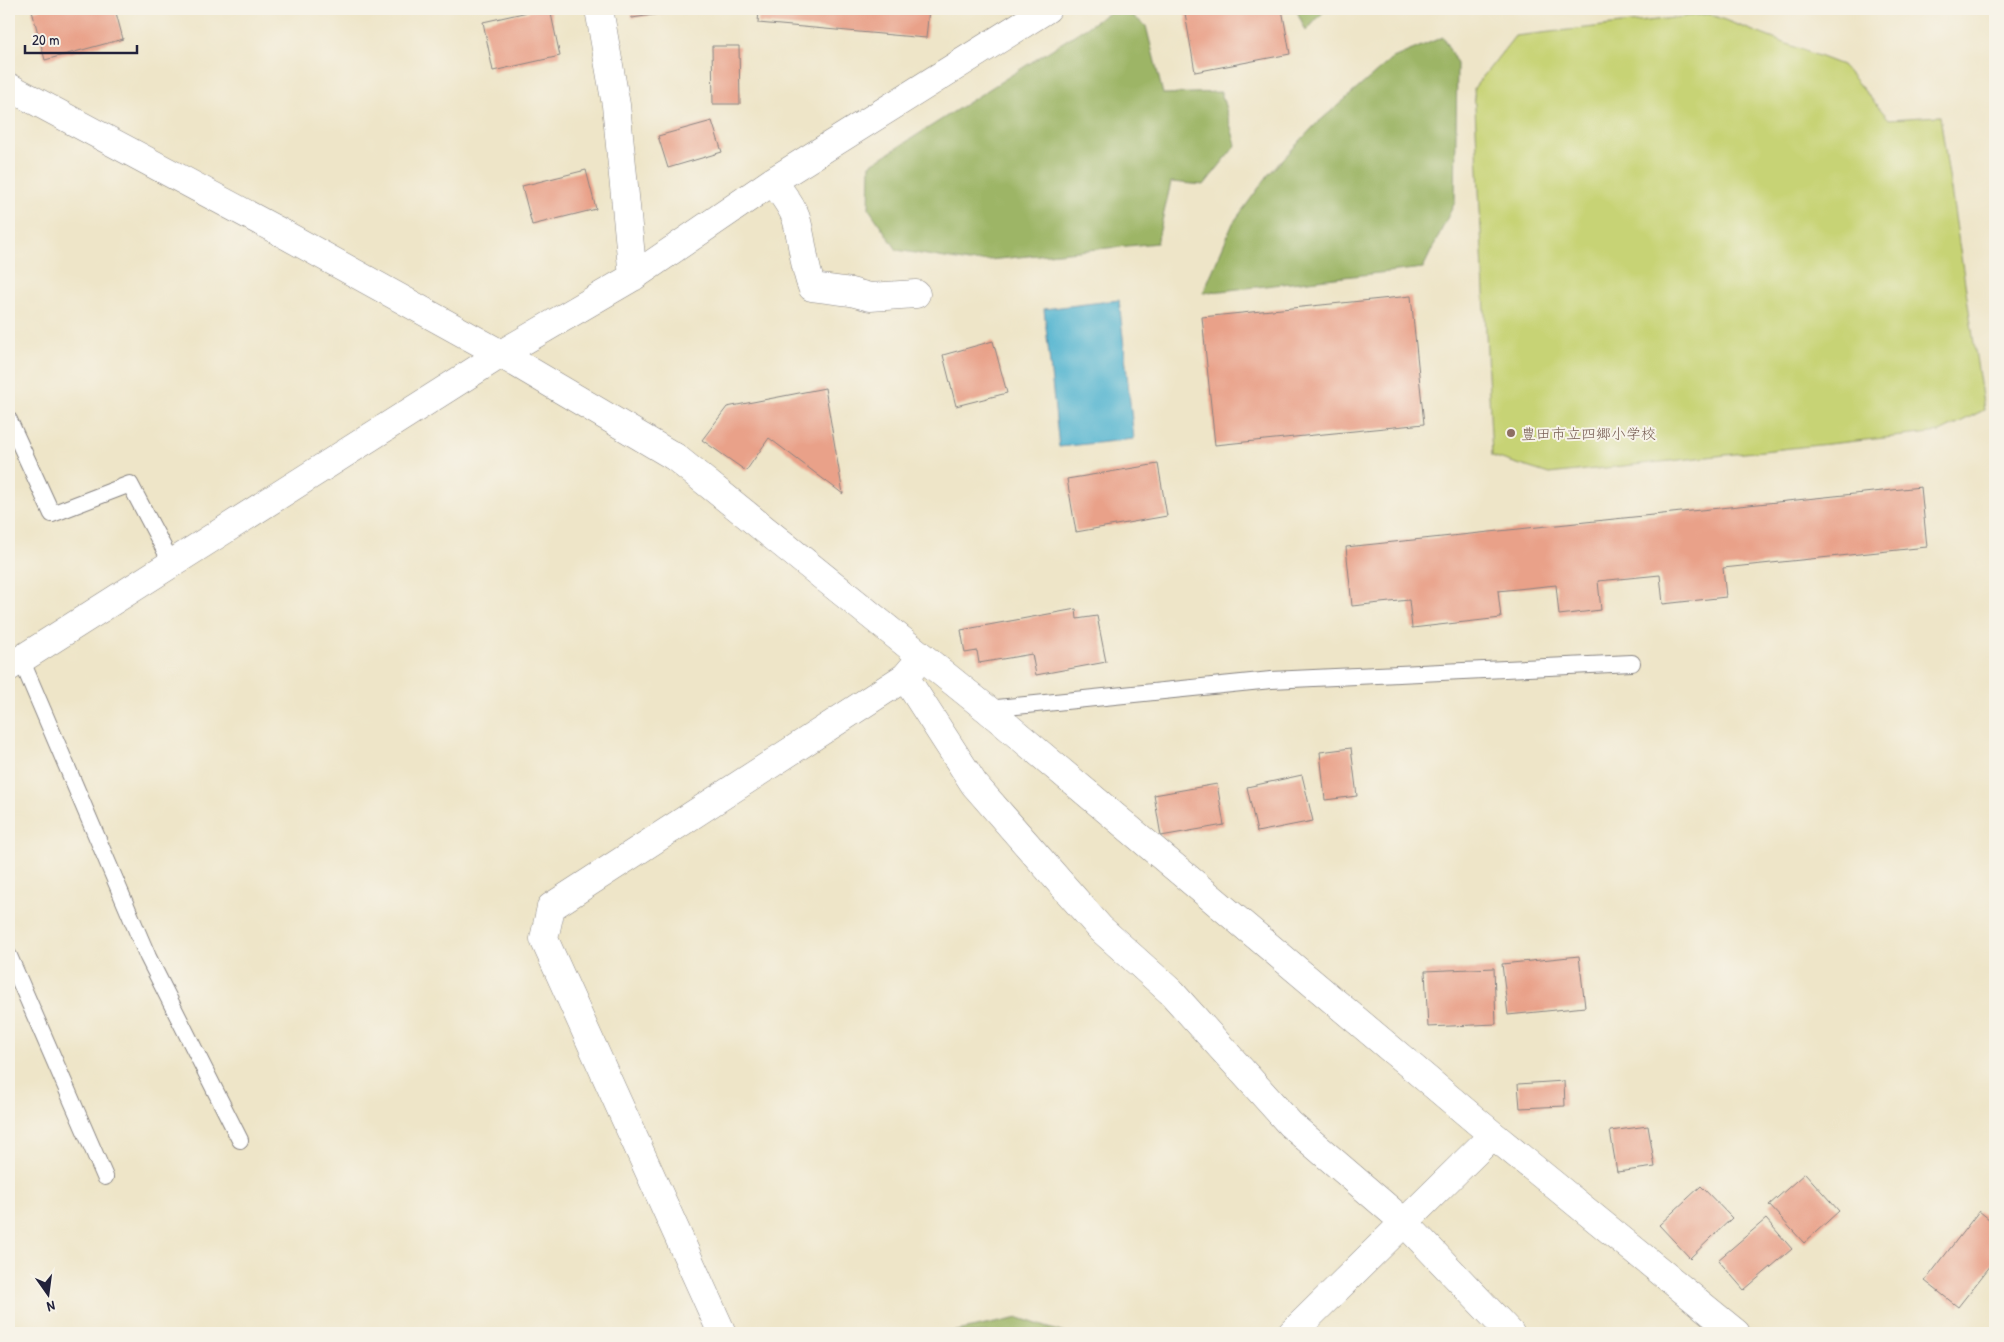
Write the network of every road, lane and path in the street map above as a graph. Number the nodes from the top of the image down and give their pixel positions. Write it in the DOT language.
graph roads {
  1 [pos="599,9"];
  2 [pos="1047,9"];
  3 [pos="9,86"];
  4 [pos="773,182"];
  5 [pos="632,277"];
  6 [pos="916,294"];
  7 [pos="501,354"];
  8 [pos="9,420"];
  9 [pos="172,562"];
  10 [pos="15,663"];
  11 [pos="1632,663"];
  12 [pos="913,668"];
  13 [pos="986,709"];
  14 [pos="9,956"];
  15 [pos="1493,1135"];
  16 [pos="240,1140"];
  17 [pos="105,1177"];
  18 [pos="1404,1222"];
  19 [pos="722,1333"];
  20 [pos="1292,1333"];
  21 [pos="1510,1333"];
  22 [pos="1736,1333"];
  1 -- 5 [label="street"];
  2 -- 4 [label="street"];
  3 -- 7 [label="street"];
  4 -- 5 [label="street"];
  4 -- 6 [label="street"];
  5 -- 7 [label="street"];
  7 -- 9 [label="street"];
  7 -- 12 [label="street"];
  8 -- 9 [label="lane"];
  9 -- 10 [label="street"];
  10 -- 16 [label="lane"];
  11 -- 13 [label="lane"];
  12 -- 13 [label="street"];
  12 -- 18 [label="street"];
  12 -- 19 [label="street"];
  13 -- 15 [label="street"];
  14 -- 17 [label="lane"];
  15 -- 18 [label="street"];
  15 -- 22 [label="street"];
  18 -- 20 [label="street"];
  18 -- 21 [label="street"];
}
